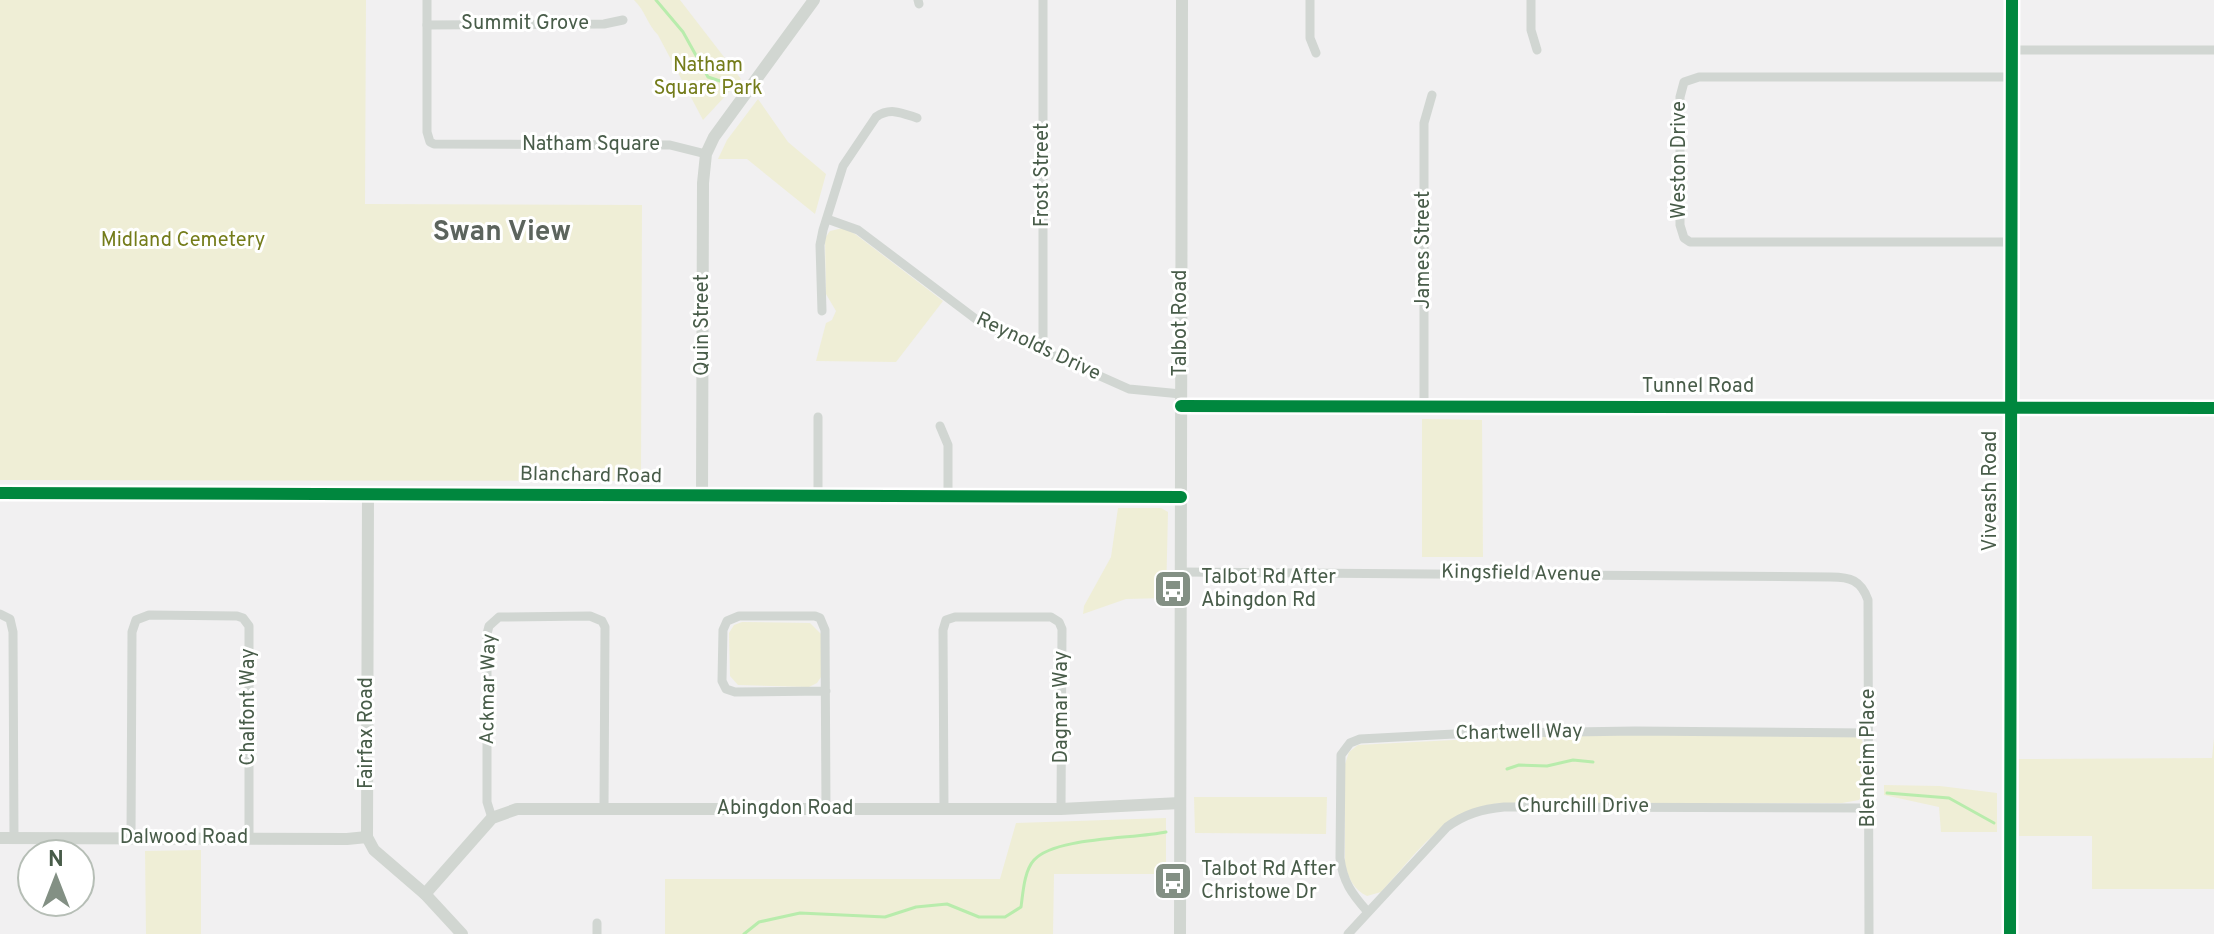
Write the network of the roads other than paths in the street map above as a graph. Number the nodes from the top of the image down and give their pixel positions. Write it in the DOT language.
graph roads {
  1 [pos="427,0"];
  2 [pos="814,0"];
  3 [pos="1043,0"];
  4 [pos="1182,0"];
  5 [pos="1310,0"];
  6 [pos="1531,0"];
  7 [pos="2012,0"];
  8 [pos="623,20"];
  9 [pos="427,25"];
  10 [pos="1537,50"];
  11 [pos="2012,50"];
  12 [pos="2214,50"];
  13 [pos="1316,53"];
  14 [pos="2012,77"];
  15 [pos="1432,95"];
  16 [pos="917,118"];
  17 [pos="706,154"];
  18 [pos="827,219"];
  19 [pos="2011,242"];
  20 [pos="822,311"];
  21 [pos="1043,351"];
  22 [pos="1181,400"];
  23 [pos="1424,407"];
  24 [pos="2011,407"];
  25 [pos="2214,408"];
  26 [pos="818,417"];
  27 [pos="940,426"];
  28 [pos="0,493"];
  29 [pos="368,493"];
  30 [pos="702,497"];
  31 [pos="948,497"];
  32 [pos="1181,497"];
  33 [pos="818,498"];
  34 [pos="1182,572"];
  35 [pos="1859,583"];
  36 [pos="0,614"];
  37 [pos="826,691"];
  38 [pos="1869,733"];
  39 [pos="1180,803"];
  40 [pos="1869,808"];
  41 [pos="604,809"];
  42 [pos="826,809"];
  43 [pos="944,809"];
  44 [pos="1061,809"];
  45 [pos="492,818"];
  46 [pos="367,837"];
  47 [pos="0,838"];
  48 [pos="14,838"];
  49 [pos="131,838"];
  50 [pos="249,838"];
  51 [pos="425,894"];
  52 [pos="1367,911"];
  53 [pos="461,933"];
  54 [pos="1180,934"];
  55 [pos="1348,934"];
  56 [pos="1869,934"];
  57 [pos="2010,934"];
  1 -- 9 [label="street, Natham Square"];
  2 -- 17 [label="street"];
  3 -- 21 [label="street, Frost Street"];
  4 -- 22 [label="street, Talbot Road"];
  5 -- 13 [label="street"];
  6 -- 10 [label="street"];
  7 -- 11 [label="street, Viveash Road"];
  8 -- 9 [label="street, Summit Grove"];
  9 -- 17 [label="street, Natham Square"];
  11 -- 12 [label="street"];
  11 -- 14 [label="street, Viveash Road"];
  14 -- 19 [label="street, Viveash Road"];
  14 -- 19 [label="street, Weston Drive"];
  15 -- 23 [label="street, James Street"];
  16 -- 18 [label="street"];
  17 -- 30 [label="street, Quin Street"];
  18 -- 20 [label="street"];
  18 -- 21 [label="street, Reynolds Drive"];
  19 -- 24 [label="street, Viveash Road"];
  21 -- 22 [label="street, Reynolds Drive"];
  22 -- 23 [label="street, Tunnel Road"];
  22 -- 32 [label="street, Talbot Road"];
  23 -- 24 [label="street, Tunnel Road"];
  24 -- 25 [label="street, Tunnel Road"];
  24 -- 57 [label="street, Viveash Road"];
  26 -- 33 [label="street"];
  27 -- 31 [label="street"];
  28 -- 29 [label="street, Blanchard Road"];
  29 -- 30 [label="street, Blanchard Road"];
  29 -- 46 [label="street, Fairfax Road"];
  30 -- 33 [label="street, Blanchard Road"];
  31 -- 32 [label="street, Blanchard Road"];
  31 -- 33 [label="street, Blanchard Road"];
  32 -- 34 [label="street, Talbot Road"];
  34 -- 35 [label="street, Kingsfield Avenue"];
  34 -- 39 [label="street, Talbot Road"];
  35 -- 38 [label="street, Blenheim Place"];
  36 -- 48 [label="street"];
  37 -- 37 [label="street"];
  37 -- 42 [label="street"];
  38 -- 40 [label="street, Blenheim Place"];
  38 -- 52 [label="street, Chartwell Way"];
  39 -- 44 [label="street, Abingdon Road"];
  39 -- 54 [label="street, Talbot Road"];
  40 -- 52 [label="street, Churchill Drive"];
  40 -- 56 [label="street, Blenheim Place"];
  41 -- 42 [label="street, Abingdon Road"];
  41 -- 45 [label="street, Abingdon Road"];
  41 -- 45 [label="street, Ackmar Way"];
  42 -- 43 [label="street, Abingdon Road"];
  43 -- 44 [label="street, Abingdon Road"];
  43 -- 44 [label="street, Dagmar Way"];
  45 -- 51 [label="street"];
  46 -- 50 [label="street, Dalwood Road"];
  46 -- 51 [label="street"];
  47 -- 48 [label="street, Dalwood Road"];
  48 -- 49 [label="street, Dalwood Road"];
  49 -- 50 [label="street, Dalwood Road"];
  49 -- 50 [label="street, Chalfont Way"];
  51 -- 53 [label="street"];
  52 -- 55 [label="street, Churchill Drive"];
}
